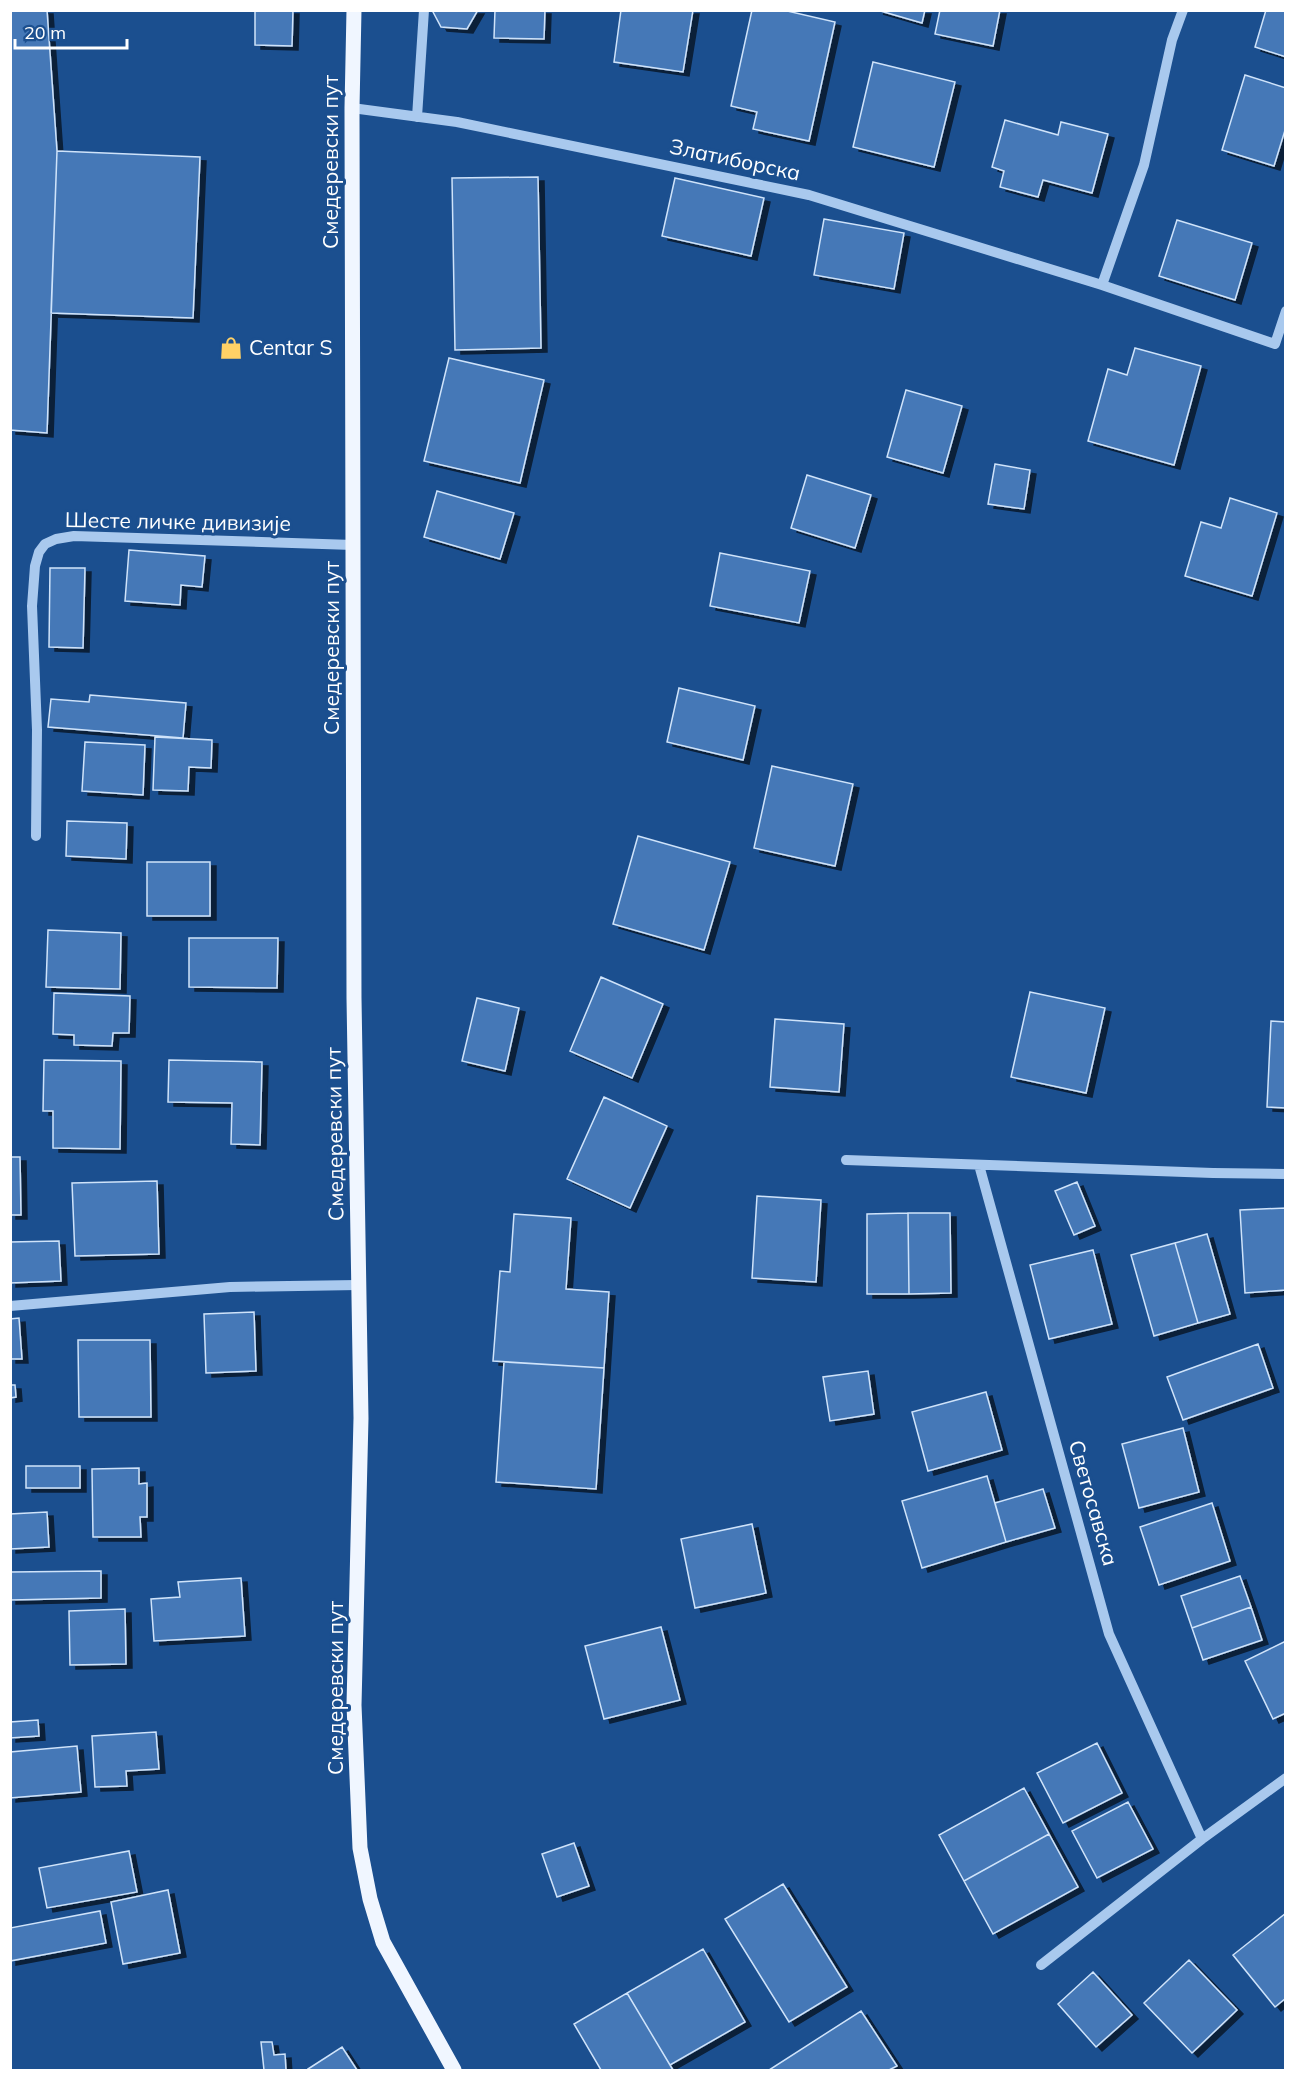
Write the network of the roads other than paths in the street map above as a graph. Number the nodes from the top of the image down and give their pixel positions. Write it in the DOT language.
graph roads {
  1 [pos="354,10"];
  2 [pos="424,10"];
  3 [pos="1184,10"];
  4 [pos="352,108"];
  5 [pos="417,117"];
  6 [pos="1102,285"];
  7 [pos="1286,311"];
  8 [pos="353,545"];
  9 [pos="36,836"];
  10 [pos="846,1160"];
  11 [pos="979,1165"];
  12 [pos="1286,1173"];
  13 [pos="358,1285"];
  14 [pos="10,1306"];
  15 [pos="1286,1778"];
  16 [pos="1202,1839"];
  17 [pos="1041,1965"];
  18 [pos="454,2070"];
  1 -- 4 [label="main road, Смедеревски пут"];
  2 -- 5 [label="street"];
  3 -- 6 [label="street"];
  4 -- 5 [label="street, Златиборска"];
  4 -- 8 [label="main road, Смедеревски пут"];
  5 -- 6 [label="street, Златиборска"];
  6 -- 7 [label="street, Златиборска"];
  8 -- 9 [label="street, Шесте личке дивизије"];
  8 -- 13 [label="main road, Смедеревски пут"];
  10 -- 11 [label="street"];
  11 -- 12 [label="street"];
  11 -- 16 [label="street, Светосавска"];
  13 -- 14 [label="street"];
  13 -- 18 [label="main road, Смедеревски пут"];
  15 -- 16 [label="street"];
  16 -- 17 [label="street"];
}
